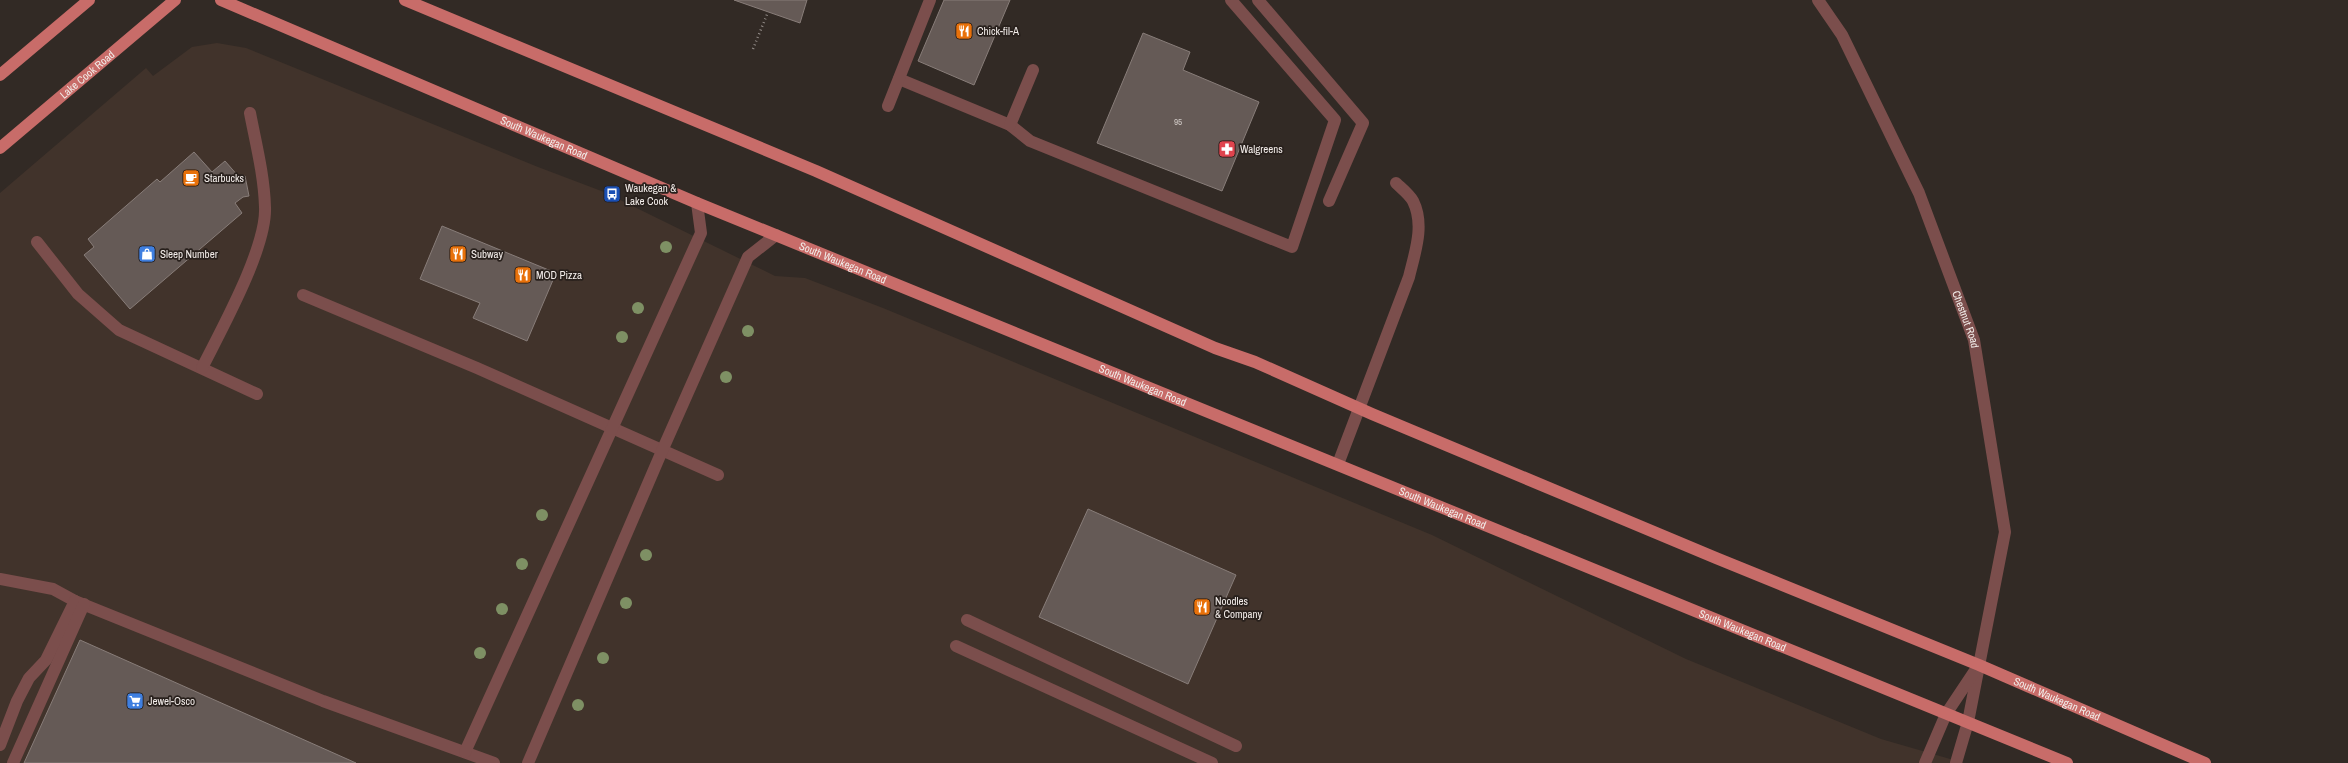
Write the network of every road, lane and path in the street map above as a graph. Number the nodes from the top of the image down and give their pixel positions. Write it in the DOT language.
graph roads {
  1 [pos="89,0"];
  2 [pos="175,0"];
  3 [pos="221,0"];
  4 [pos="405,0"];
  5 [pos="930,0"];
  6 [pos="1231,0"];
  7 [pos="1258,0"];
  8 [pos="1818,0"];
  9 [pos="768,12"];
  10 [pos="753,48"];
  11 [pos="1033,70"];
  12 [pos="0,75"];
  13 [pos="899,80"];
  14 [pos="888,106"];
  15 [pos="250,113"];
  16 [pos="1010,125"];
  17 [pos="0,148"];
  18 [pos="1396,182"];
  19 [pos="1329,201"];
  20 [pos="697,203"];
  21 [pos="776,235"];
  22 [pos="37,242"];
  23 [pos="303,295"];
  24 [pos="202,368"];
  25 [pos="257,394"];
  26 [pos="1360,408"];
  27 [pos="611,428"];
  28 [pos="662,451"];
  29 [pos="1338,464"];
  30 [pos="718,475"];
  31 [pos="0,579"];
  32 [pos="79,602"];
  33 [pos="967,620"];
  34 [pos="956,646"];
  35 [pos="1979,665"];
  36 [pos="1946,714"];
  37 [pos="1968,722"];
  38 [pos="0,745"];
  39 [pos="1236,746"];
  40 [pos="465,752"];
  41 [pos="13,763"];
  42 [pos="494,763"];
  43 [pos="528,763"];
  44 [pos="1212,763"];
  45 [pos="1925,763"];
  46 [pos="1956,763"];
  47 [pos="2067,763"];
  48 [pos="2205,763"];
  1 -- 12 [label="main road"];
  2 -- 17 [label="main road, Lake Cook Road"];
  3 -- 20 [label="main road, South Waukegan Road"];
  4 -- 26 [label="main road, South Waukegan Road"];
  5 -- 13 [label="street"];
  6 -- 16 [label="street"];
  7 -- 19 [label="street"];
  8 -- 35 [label="street, Chestnut Road"];
  9 -- 10 [label="path"];
  11 -- 16 [label="street"];
  13 -- 14 [label="street"];
  13 -- 16 [label="street"];
  15 -- 24 [label="street"];
  18 -- 26 [label="street"];
  20 -- 21 [label="main road, South Waukegan Road"];
  20 -- 27 [label="street"];
  21 -- 28 [label="street"];
  21 -- 29 [label="main road, South Waukegan Road"];
  22 -- 24 [label="street"];
  23 -- 27 [label="street"];
  24 -- 25 [label="street"];
  26 -- 29 [label="street"];
  26 -- 35 [label="main road, South Waukegan Road"];
  27 -- 28 [label="street"];
  27 -- 40 [label="street"];
  28 -- 30 [label="street"];
  28 -- 43 [label="street"];
  29 -- 36 [label="main road, South Waukegan Road"];
  31 -- 32 [label="street"];
  32 -- 38 [label="street"];
  32 -- 40 [label="street"];
  32 -- 41 [label="street"];
  33 -- 39 [label="street"];
  34 -- 44 [label="street"];
  35 -- 36 [label="street"];
  35 -- 37 [label="street, Chestnut Road"];
  35 -- 48 [label="main road, South Waukegan Road"];
  36 -- 37 [label="main road, South Waukegan Road"];
  36 -- 45 [label="street"];
  37 -- 46 [label="street, Chestnut Road"];
  37 -- 47 [label="main road, South Waukegan Road"];
  40 -- 42 [label="street"];
}
